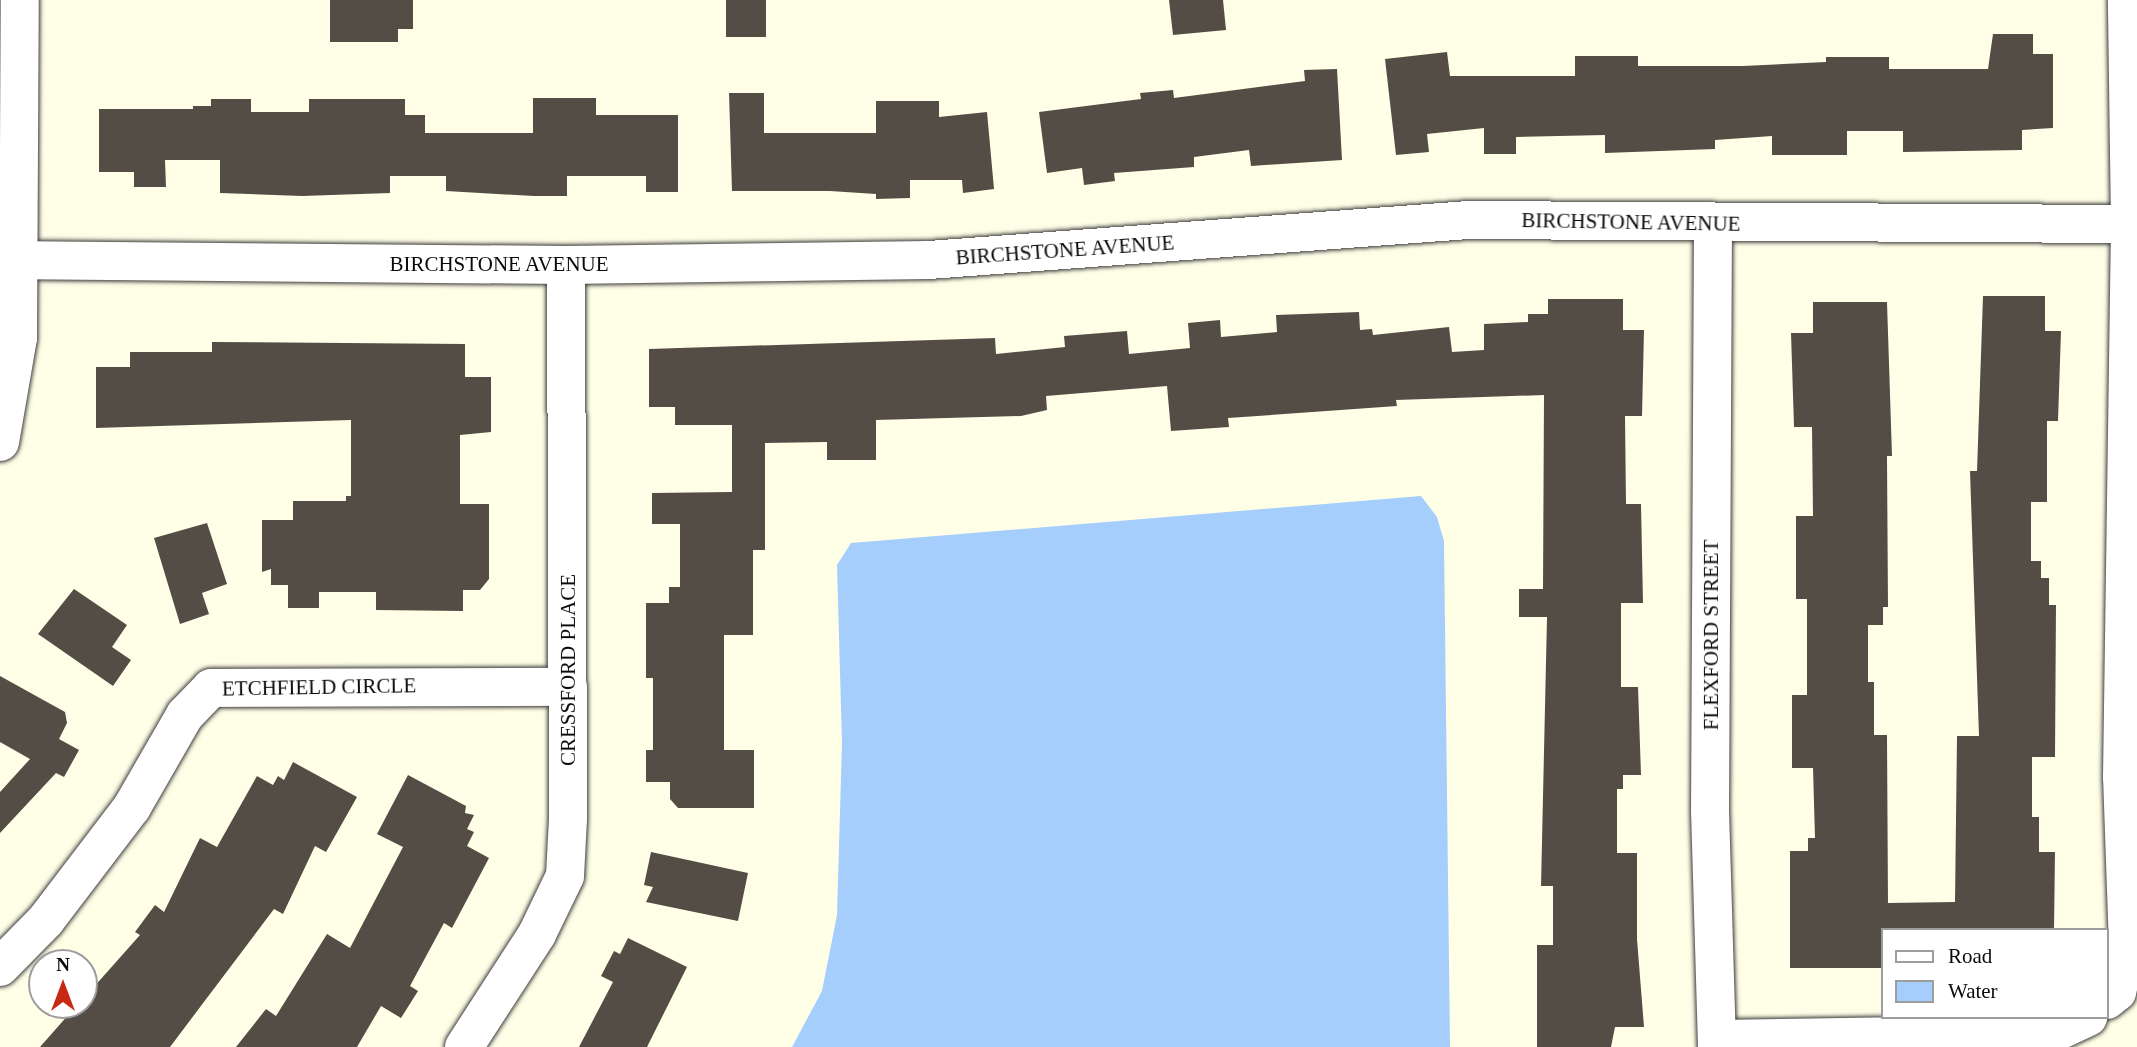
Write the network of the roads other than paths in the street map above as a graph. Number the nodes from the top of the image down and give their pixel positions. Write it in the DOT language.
graph roads {
  1 [pos="20,0"];
  2 [pos="2127,0"];
  3 [pos="1713,223"];
  4 [pos="2130,224"];
  5 [pos="9,260"];
  6 [pos="566,265"];
  7 [pos="0,442"];
  8 [pos="568,687"];
  9 [pos="0,967"];
  10 [pos="2109,998"];
  11 [pos="2084,1019"];
  12 [pos="1717,1043"];
  13 [pos="464,1047"];
  1 -- 5 [label="street"];
  2 -- 4 [label="street"];
  3 -- 4 [label="street, BIRCHSTONE AVENUE"];
  3 -- 6 [label="street, BIRCHSTONE AVENUE"];
  3 -- 12 [label="street, FLEXFORD STREET"];
  4 -- 10 [label="street"];
  5 -- 6 [label="street, BIRCHSTONE AVENUE"];
  5 -- 7 [label="street"];
  6 -- 8 [label="street, CRESSFORD PLACE"];
  8 -- 9 [label="street, ETCHFIELD CIRCLE"];
  8 -- 13 [label="street, CRESSFORD PLACE"];
  11 -- 12 [label="street"];
}
